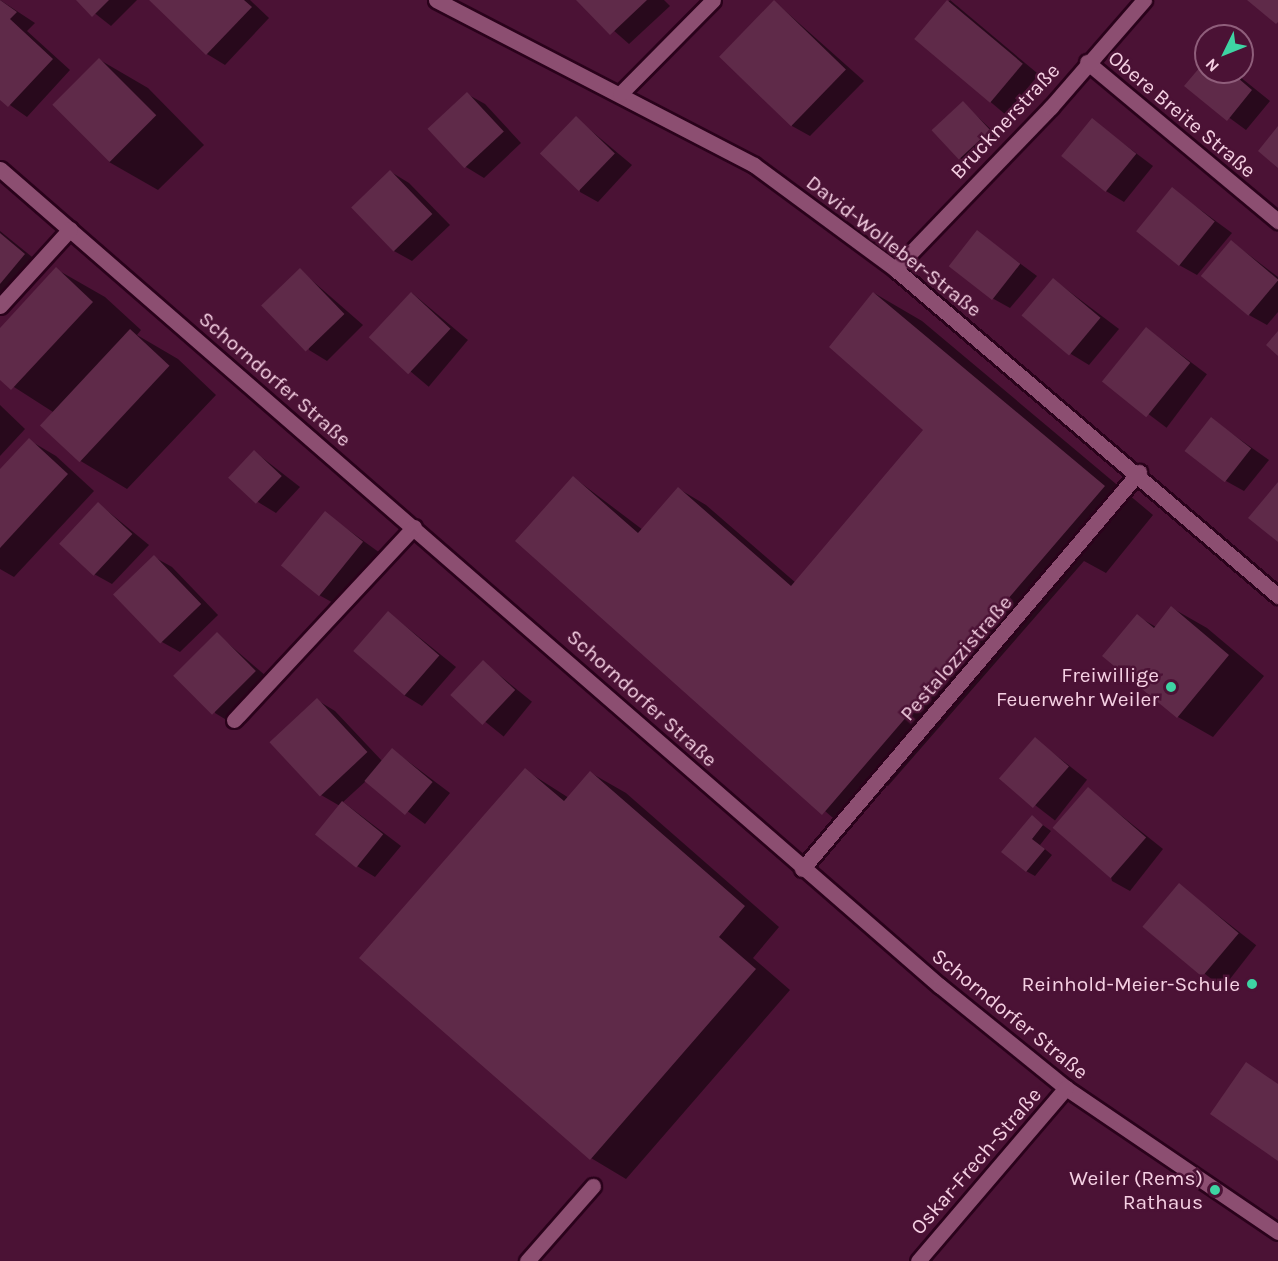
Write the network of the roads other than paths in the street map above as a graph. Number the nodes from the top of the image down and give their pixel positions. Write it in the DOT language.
graph roads {
  1 [pos="436,0"];
  2 [pos="713,0"];
  3 [pos="1144,0"];
  4 [pos="1087,62"];
  5 [pos="620,94"];
  6 [pos="0,169"];
  7 [pos="1278,221"];
  8 [pos="70,230"];
  9 [pos="895,269"];
  10 [pos="0,306"];
  11 [pos="1139,472"];
  12 [pos="414,528"];
  13 [pos="1278,596"];
  14 [pos="234,720"];
  15 [pos="802,869"];
  16 [pos="1066,1088"];
  17 [pos="593,1186"];
  18 [pos="1278,1232"];
  19 [pos="527,1261"];
  20 [pos="918,1261"];
  1 -- 5 [label="street, David-Wolleber-Straße"];
  2 -- 5 [label="street"];
  3 -- 4 [label="street, Brucknerstraße"];
  4 -- 7 [label="street, Obere Breite Straße"];
  4 -- 9 [label="street, Brucknerstraße"];
  5 -- 9 [label="street, David-Wolleber-Straße"];
  6 -- 8 [label="street, Schorndorfer Straße"];
  8 -- 10 [label="street"];
  8 -- 12 [label="street, Schorndorfer Straße"];
  9 -- 11 [label="street, David-Wolleber-Straße"];
  11 -- 13 [label="street, David-Wolleber-Straße"];
  11 -- 15 [label="street, Pestalozzistraße"];
  12 -- 14 [label="street"];
  12 -- 15 [label="street, Schorndorfer Straße"];
  15 -- 16 [label="street, Schorndorfer Straße"];
  16 -- 18 [label="street, Schorndorfer Straße"];
  16 -- 20 [label="street, Oskar-Frech-Straße"];
  17 -- 19 [label="street"];
}
